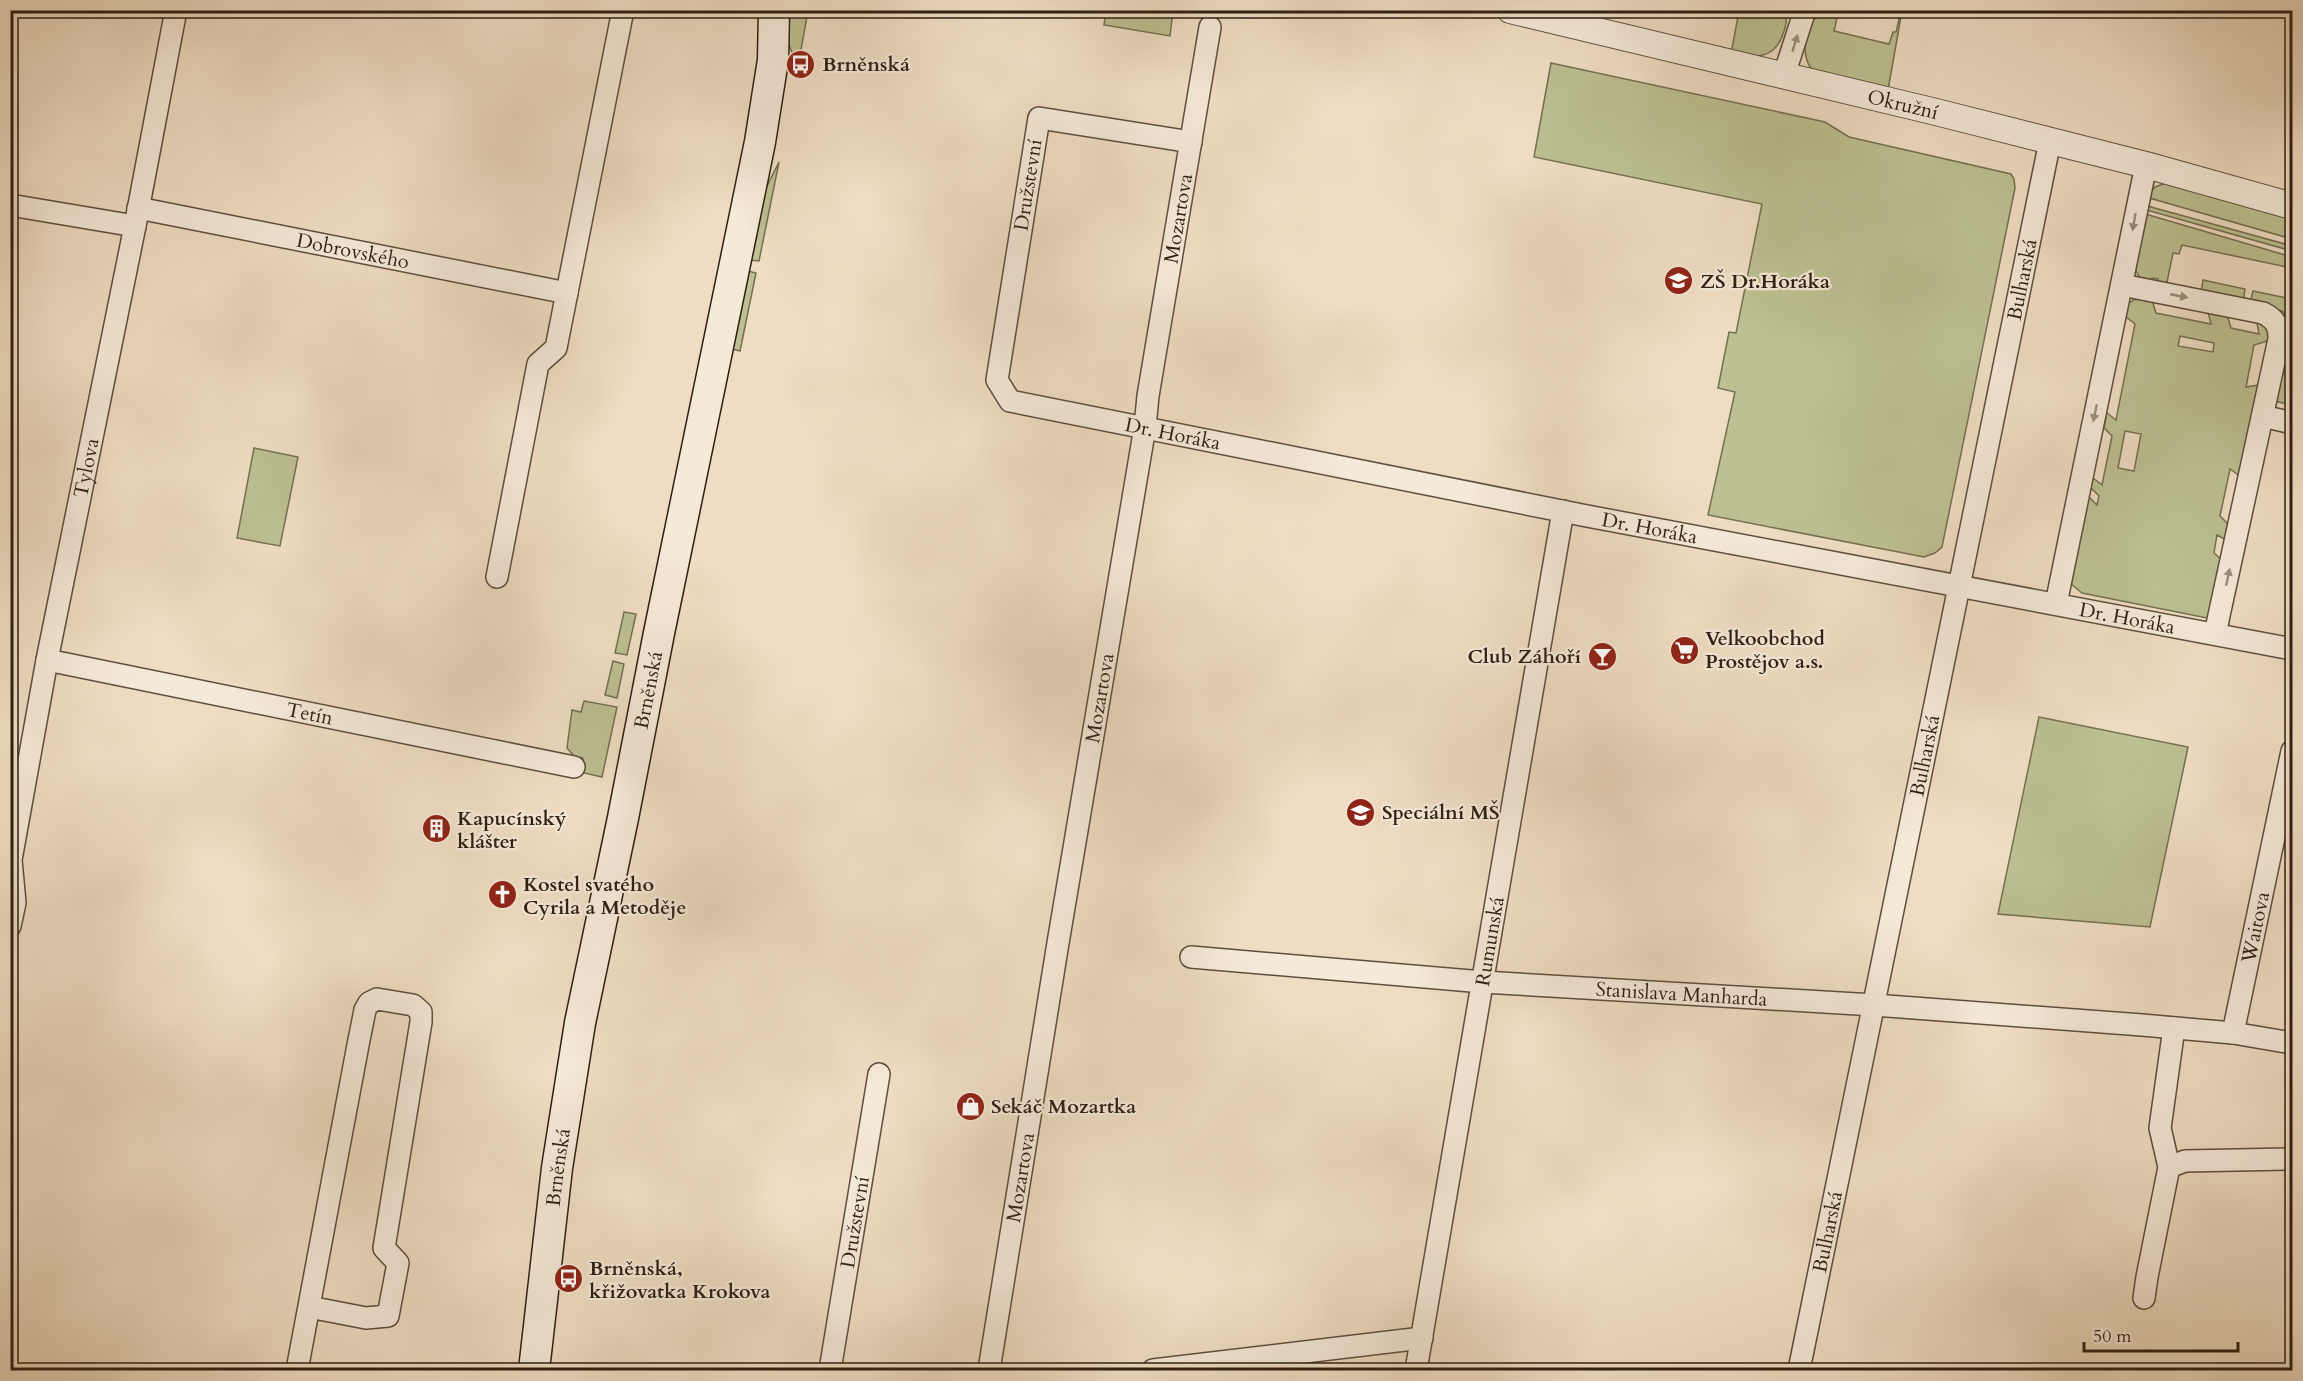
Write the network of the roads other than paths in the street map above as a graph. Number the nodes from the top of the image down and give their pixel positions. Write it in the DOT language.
graph roads {
  1 [pos="176,10"];
  2 [pos="623,10"];
  3 [pos="774,10"];
  4 [pos="1510,10"];
  5 [pos="1805,10"];
  6 [pos="1210,27"];
  7 [pos="1785,75"];
  8 [pos="2050,141"];
  9 [pos="1191,142"];
  10 [pos="2146,165"];
  11 [pos="10,205"];
  12 [pos="2292,206"];
  13 [pos="137,217"];
  14 [pos="2122,285"];
  15 [pos="567,293"];
  16 [pos="1010,400"];
  17 [pos="2263,416"];
  18 [pos="2292,423"];
  19 [pos="1145,427"];
  20 [pos="1563,511"];
  21 [pos="497,577"];
  22 [pos="1959,585"];
  23 [pos="2056,604"];
  24 [pos="2215,634"];
  25 [pos="2292,648"];
  26 [pos="47,660"];
  27 [pos="2292,751"];
  28 [pos="574,767"];
  29 [pos="10,926"];
  30 [pos="1191,957"];
  31 [pos="1483,982"];
  32 [pos="1874,1005"];
  33 [pos="2174,1028"];
  34 [pos="2233,1033"];
  35 [pos="2292,1043"];
  36 [pos="879,1074"];
  37 [pos="2292,1159"];
  38 [pos="2169,1167"];
  39 [pos="2144,1298"];
  40 [pos="309,1307"];
  41 [pos="1422,1338"];
  42 [pos="297,1371"];
  43 [pos="534,1371"];
  44 [pos="830,1371"];
  45 [pos="989,1371"];
  46 [pos="1153,1371"];
  47 [pos="1416,1371"];
  48 [pos="1799,1371"];
  1 -- 13 [label="street, Tylova"];
  2 -- 15 [label="street"];
  3 -- 43 [label="main road, Brněnská"];
  4 -- 7 [label="street, Okružní"];
  7 -- 5 [label="street, one-way"];
  6 -- 9 [label="street, Mozartova"];
  7 -- 8 [label="street, Okružní"];
  8 -- 10 [label="street, Okružní"];
  8 -- 22 [label="street, Bulharská"];
  9 -- 16 [label="street, Družstevní"];
  9 -- 19 [label="street, Mozartova"];
  10 -- 12 [label="street, Okružní"];
  10 -- 14 [label="street, one-way"];
  11 -- 13 [label="street, Dobrovského"];
  13 -- 15 [label="street, Dobrovského"];
  13 -- 26 [label="street, Tylova"];
  14 -- 17 [label="street, one-way"];
  14 -- 23 [label="street, one-way"];
  15 -- 21 [label="street"];
  16 -- 19 [label="street, Dr. Horáka"];
  17 -- 18 [label="street"];
  24 -- 17 [label="street, one-way"];
  19 -- 20 [label="street, Dr. Horáka"];
  19 -- 45 [label="street, Mozartova"];
  20 -- 22 [label="street, Dr. Horáka"];
  20 -- 31 [label="street, Rumunská"];
  22 -- 23 [label="street, Dr. Horáka"];
  22 -- 32 [label="street, Bulharská"];
  23 -- 24 [label="street, Dr. Horáka"];
  24 -- 25 [label="street, Dr. Horáka"];
  26 -- 28 [label="street, Tetín"];
  26 -- 29 [label="street, Tylova"];
  27 -- 34 [label="street, Waitova"];
  30 -- 31 [label="street, Stanislava Manharda"];
  31 -- 32 [label="street, Stanislava Manharda"];
  31 -- 41 [label="street, Rumunská"];
  32 -- 33 [label="street, Stanislava Manharda"];
  32 -- 48 [label="street, Bulharská"];
  33 -- 34 [label="street, Stanislava Manharda"];
  33 -- 38 [label="street"];
  34 -- 35 [label="street, Stanislava Manharda"];
  36 -- 44 [label="street, Družstevní"];
  37 -- 38 [label="street"];
  38 -- 39 [label="street"];
  40 -- 40 [label="street"];
  40 -- 42 [label="street"];
  41 -- 46 [label="street"];
  41 -- 47 [label="street, Rumunská"];
}
